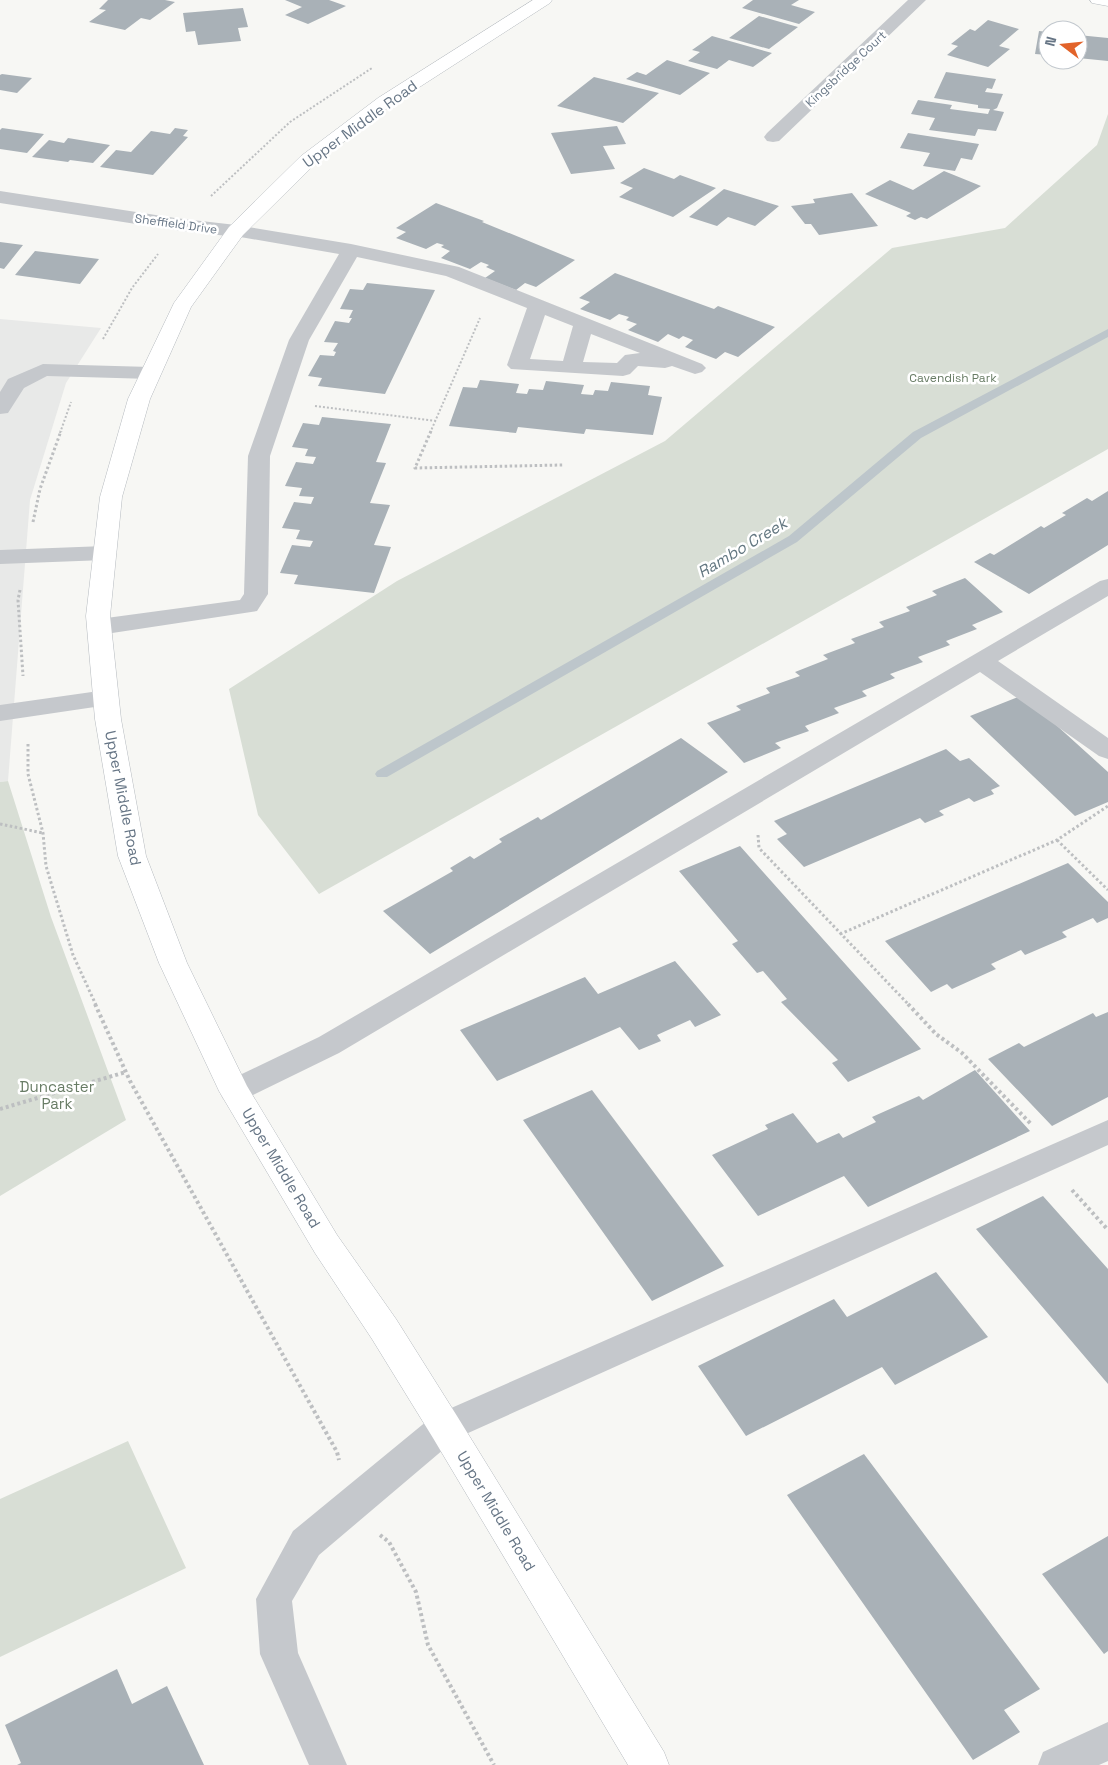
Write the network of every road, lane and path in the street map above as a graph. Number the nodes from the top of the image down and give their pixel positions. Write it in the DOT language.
graph roads {
  1 [pos="544,0"];
  2 [pos="918,0"];
  3 [pos="1098,0"];
  4 [pos="1108,1"];
  5 [pos="375,66"];
  6 [pos="773,137"];
  7 [pos="0,197"];
  8 [pos="181,225"];
  9 [pos="236,231"];
  10 [pos="351,250"];
  11 [pos="494,287"];
  12 [pos="538,304"];
  13 [pos="584,323"];
  14 [pos="571,368"];
  15 [pos="86,370"];
  16 [pos="150,374"];
  17 [pos="277,401"];
  18 [pos="0,408"];
  19 [pos="436,421"];
  20 [pos="563,465"];
  21 [pos="105,552"];
  22 [pos="0,557"];
  23 [pos="27,557"];
  24 [pos="1108,586"];
  25 [pos="99,627"];
  26 [pos="981,661"];
  27 [pos="106,698"];
  28 [pos="28,709"];
  29 [pos="0,713"];
  30 [pos="1108,750"];
  31 [pos="740,803"];
  32 [pos="1108,806"];
  33 [pos="0,824"];
  34 [pos="43,833"];
  35 [pos="1057,840"];
  36 [pos="1108,890"];
  37 [pos="840,934"];
  38 [pos="126,1072"];
  39 [pos="234,1091"];
  40 [pos="0,1109"];
  41 [pos="1108,1132"];
  42 [pos="1059,1153"];
  43 [pos="1068,1185"];
  44 [pos="1108,1230"];
  45 [pos="445,1427"];
  46 [pos="340,1461"];
  47 [pos="377,1533"];
  48 [pos="1108,1741"];
  49 [pos="328,1765"];
  50 [pos="494,1765"];
  51 [pos="650,1765"];
  52 [pos="1057,1765"];
  1 -- 9 [label="main road, Upper Middle Road"];
  2 -- 6 [label="street, Kingsbridge Court"];
  3 -- 4 [label="main road"];
  5 -- 8 [label="path"];
  7 -- 8 [label="street, Sheffield Drive"];
  8 -- 9 [label="street, Sheffield Drive"];
  8 -- 15 [label="path"];
  9 -- 10 [label="street, Sheffield Drive"];
  9 -- 16 [label="main road, Upper Middle Road"];
  10 -- 11 [label="street, Sheffield Drive"];
  10 -- 17 [label="street"];
  11 -- 12 [label="street, Sheffield Drive"];
  11 -- 19 [label="path"];
  12 -- 13 [label="street, Sheffield Drive"];
  12 -- 14 [label="street"];
  13 -- 14 [label="street"];
  13 -- 14 [label="street, Sheffield Drive"];
  15 -- 16 [label="street"];
  15 -- 18 [label="street"];
  15 -- 23 [label="path"];
  16 -- 21 [label="main road, Upper Middle Road"];
  17 -- 19 [label="path"];
  17 -- 25 [label="street"];
  19 -- 20 [label="path"];
  21 -- 23 [label="street"];
  21 -- 25 [label="main road, Upper Middle Road"];
  22 -- 23 [label="street"];
  23 -- 28 [label="path"];
  24 -- 26 [label="street"];
  25 -- 27 [label="main road, Upper Middle Road"];
  26 -- 30 [label="street"];
  26 -- 31 [label="street"];
  27 -- 28 [label="street"];
  27 -- 39 [label="main road, Upper Middle Road"];
  28 -- 29 [label="street"];
  28 -- 34 [label="path"];
  31 -- 37 [label="path"];
  31 -- 39 [label="street"];
  32 -- 35 [label="path"];
  33 -- 34 [label="path"];
  34 -- 38 [label="path"];
  35 -- 36 [label="path"];
  35 -- 37 [label="path"];
  37 -- 42 [label="path"];
  38 -- 40 [label="path"];
  38 -- 46 [label="path"];
  39 -- 45 [label="main road, Upper Middle Road"];
  41 -- 42 [label="street"];
  42 -- 45 [label="street"];
  43 -- 44 [label="path"];
  45 -- 49 [label="street"];
  45 -- 51 [label="main road, Upper Middle Road"];
  47 -- 50 [label="path"];
  48 -- 52 [label="street"];
}
